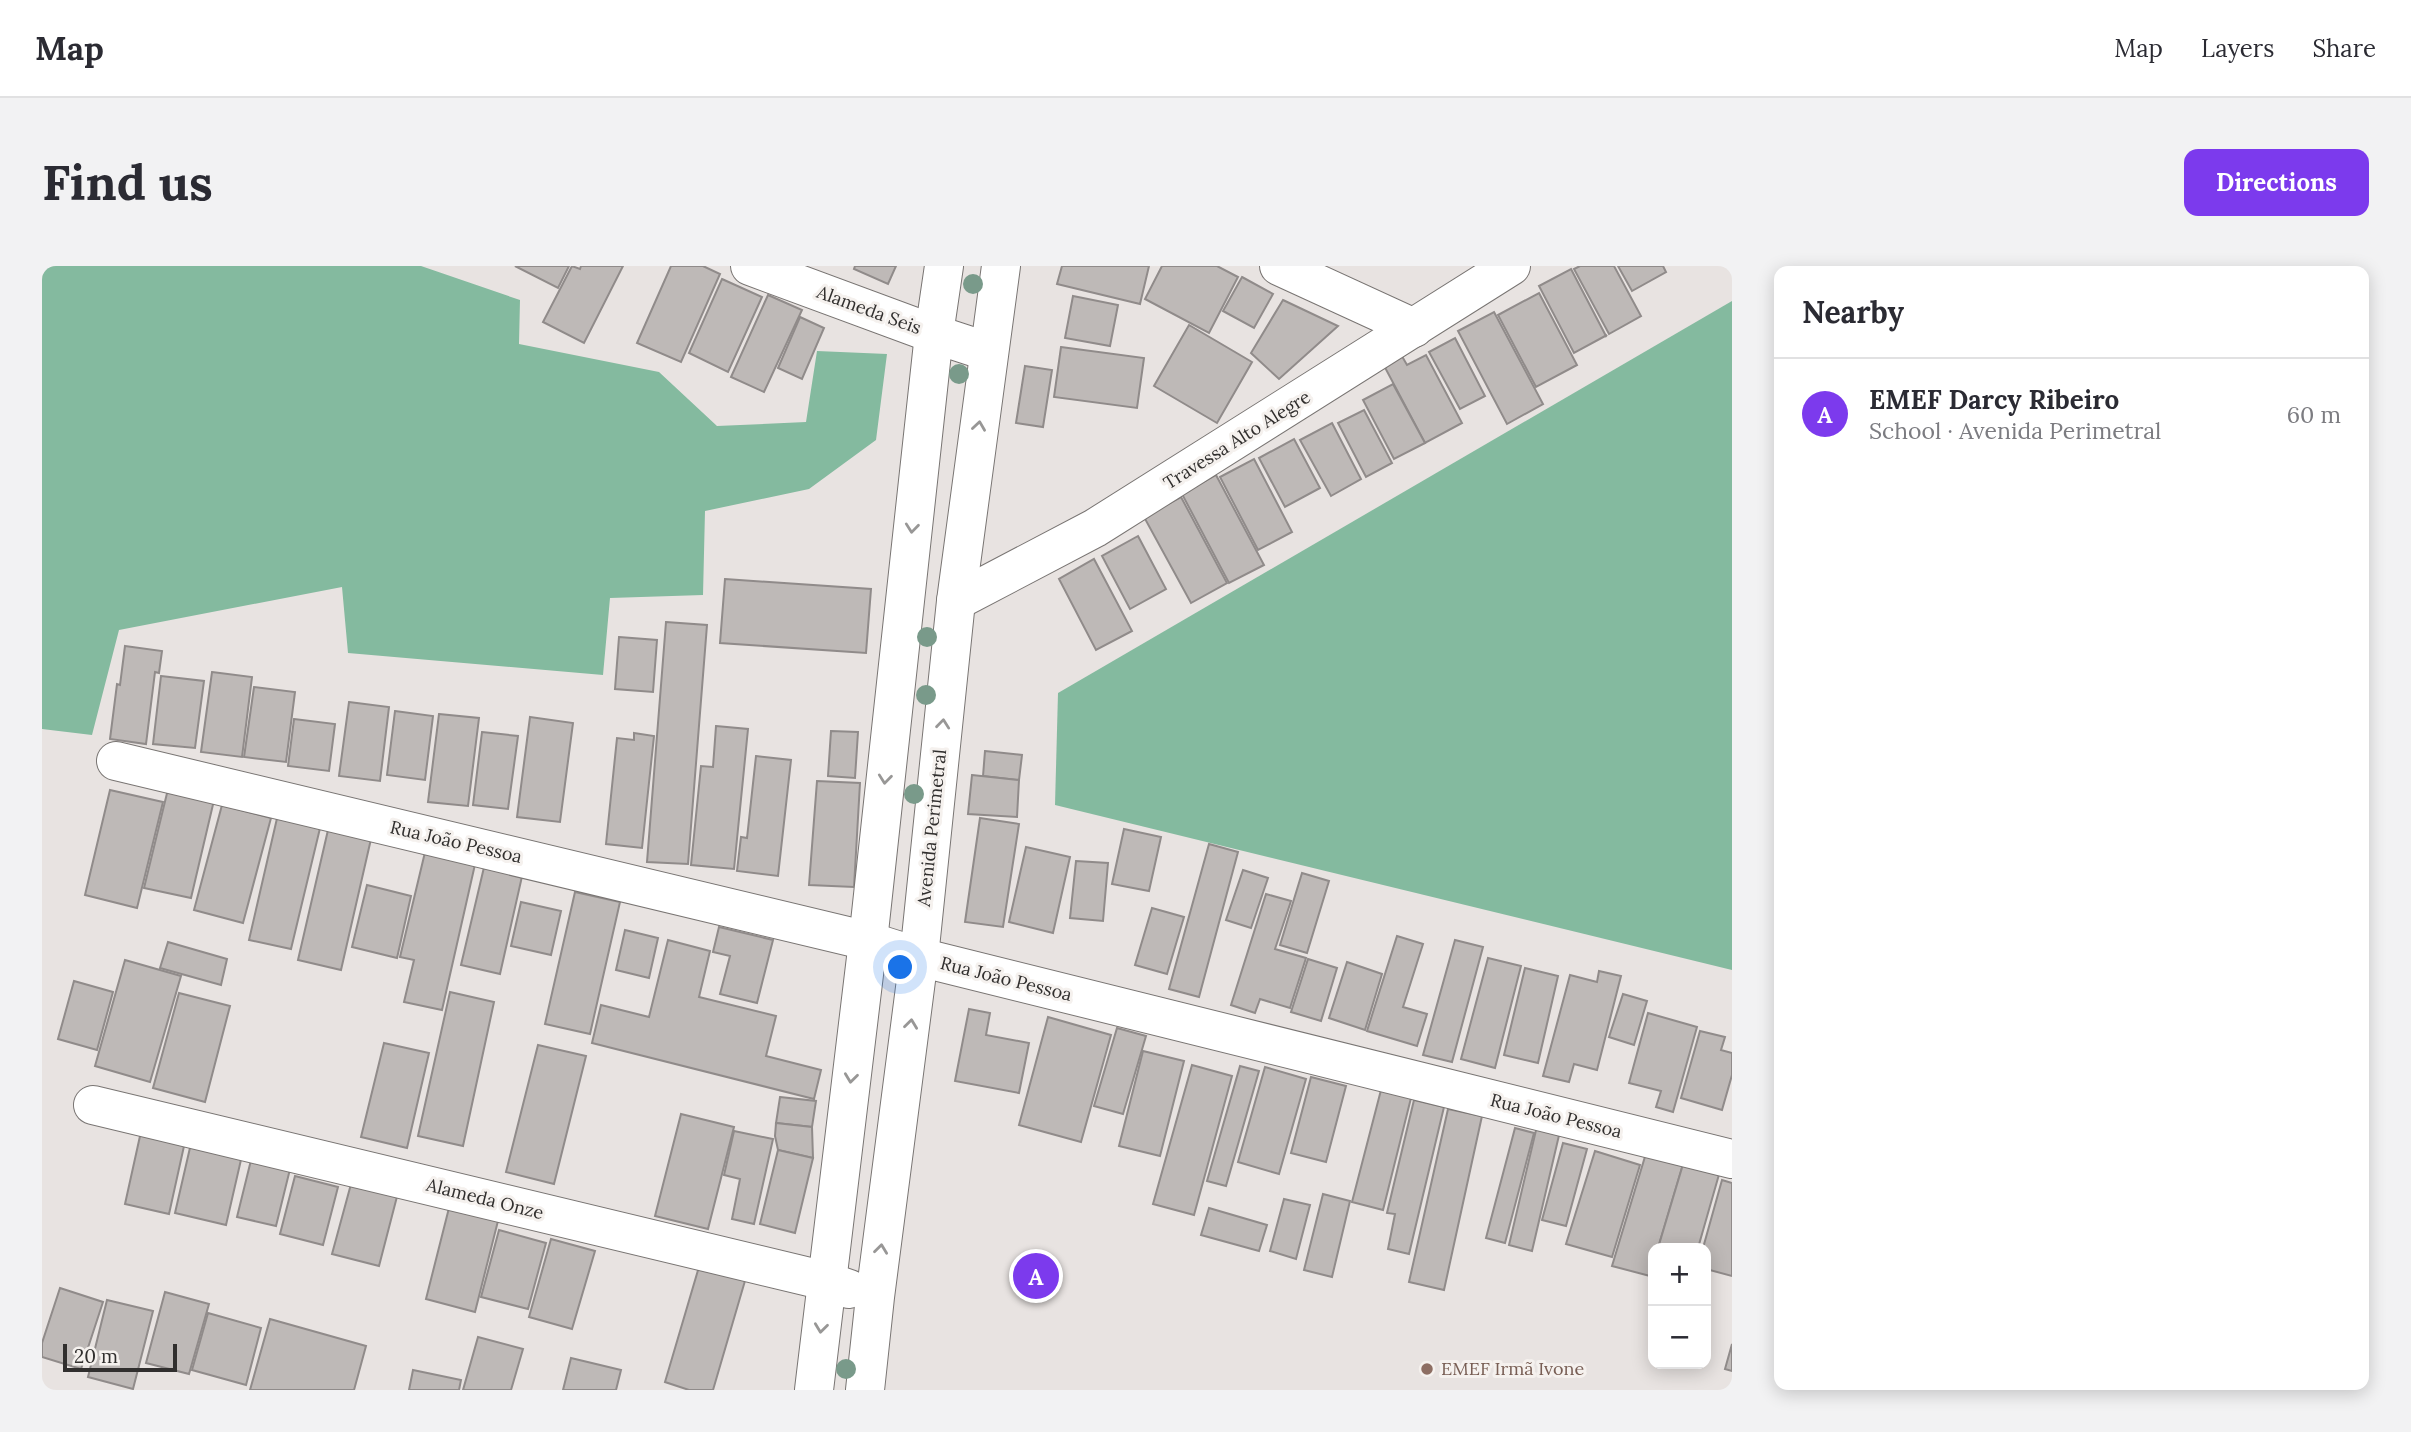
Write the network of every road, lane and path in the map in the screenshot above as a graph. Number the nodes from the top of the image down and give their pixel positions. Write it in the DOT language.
graph roads {
  1 [pos="750,266"];
  2 [pos="944,266"];
  3 [pos="1001,266"];
  4 [pos="1279,266"];
  5 [pos="1511,266"];
  6 [pos="1414,328"];
  7 [pos="934,334"];
  8 [pos="989,352"];
  9 [pos="917,476"];
  10 [pos="971,485"];
  11 [pos="956,601"];
  12 [pos="116,761"];
  13 [pos="868,941"];
  14 [pos="919,957"];
  15 [pos="93,1105"];
  16 [pos="1732,1159"];
  17 [pos="826,1281"];
  18 [pos="875,1297"];
  19 [pos="814,1390"];
  20 [pos="865,1390"];
  1 -- 7 [label="street, Alameda Seis"];
  2 -- 7 [label="street"];
  3 -- 8 [label="street, Avenida Perimetral"];
  4 -- 6 [label="street"];
  5 -- 6 [label="street, Travessa Alto Alegre"];
  6 -- 11 [label="street, Travessa Alto Alegre"];
  7 -- 8 [label="street, Alameda Seis"];
  7 -- 9 [label="street"];
  10 -- 8 [label="street, Avenida Perimetral, one-way"];
  9 -- 10 [label="street"];
  9 -- 13 [label="street, one-way"];
  10 -- 11 [label="street, Avenida Perimetral"];
  14 -- 11 [label="street, Avenida Perimetral, one-way"];
  12 -- 13 [label="street, Rua João Pessoa"];
  13 -- 14 [label="street, Rua João Pessoa"];
  13 -- 17 [label="street, one-way"];
  14 -- 16 [label="street, Rua João Pessoa"];
  18 -- 14 [label="street, Avenida Perimetral, one-way"];
  15 -- 17 [label="street, Alameda Onze"];
  17 -- 18 [label="street, Alameda Onze"];
  17 -- 19 [label="street, one-way"];
  18 -- 20 [label="street, Avenida Perimetral"];
}
